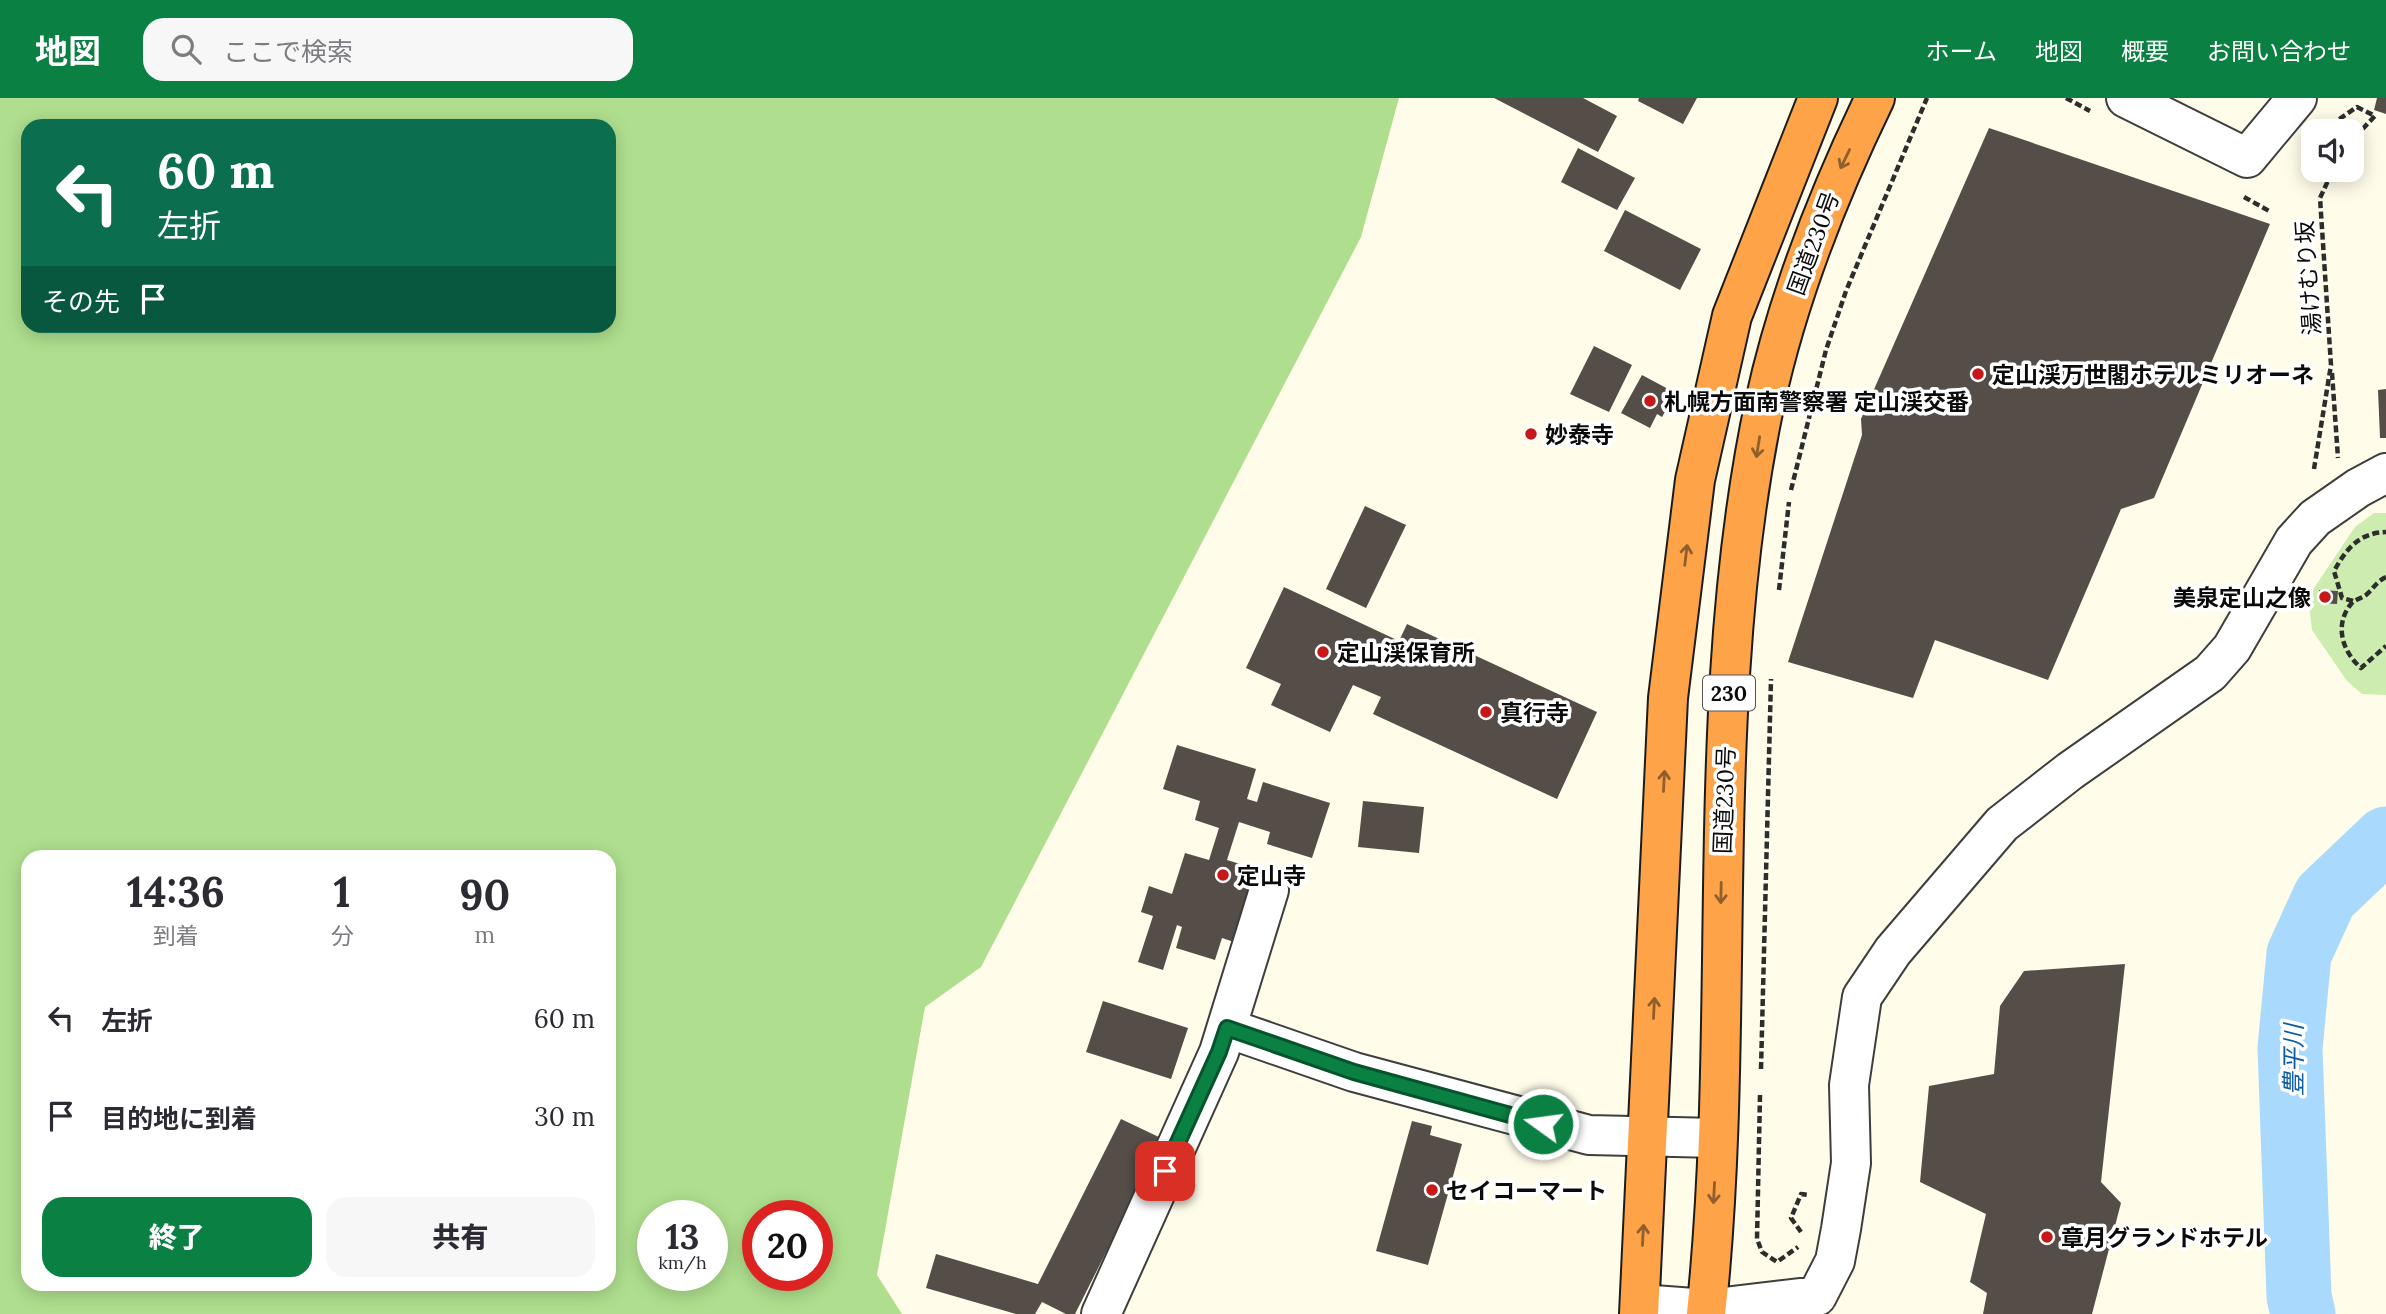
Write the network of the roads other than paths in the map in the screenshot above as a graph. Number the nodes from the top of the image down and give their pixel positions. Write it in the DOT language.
graph roads {
  1 [pos="1818,98"];
  2 [pos="1875,98"];
  3 [pos="2126,98"];
  4 [pos="2297,98"];
  5 [pos="2386,473"];
  6 [pos="1269,890"];
  7 [pos="1227,1028"];
  8 [pos="1648,1136"];
  9 [pos="1717,1138"];
  10 [pos="1640,1309"];
  11 [pos="1706,1312"];
  12 [pos="1101,1314"];
  8 -- 1 [label="highway, 230, one-way"];
  2 -- 9 [label="highway, 国道230号 / 230, one-way"];
  3 -- 4 [label="street"];
  5 -- 11 [label="street"];
  6 -- 7 [label="street"];
  7 -- 8 [label="street"];
  7 -- 12 [label="street"];
  8 -- 9 [label="street"];
  10 -- 8 [label="highway, 230, one-way"];
  9 -- 11 [label="highway, 国道230号 / 230, one-way"];
  10 -- 11 [label="street"];
}
